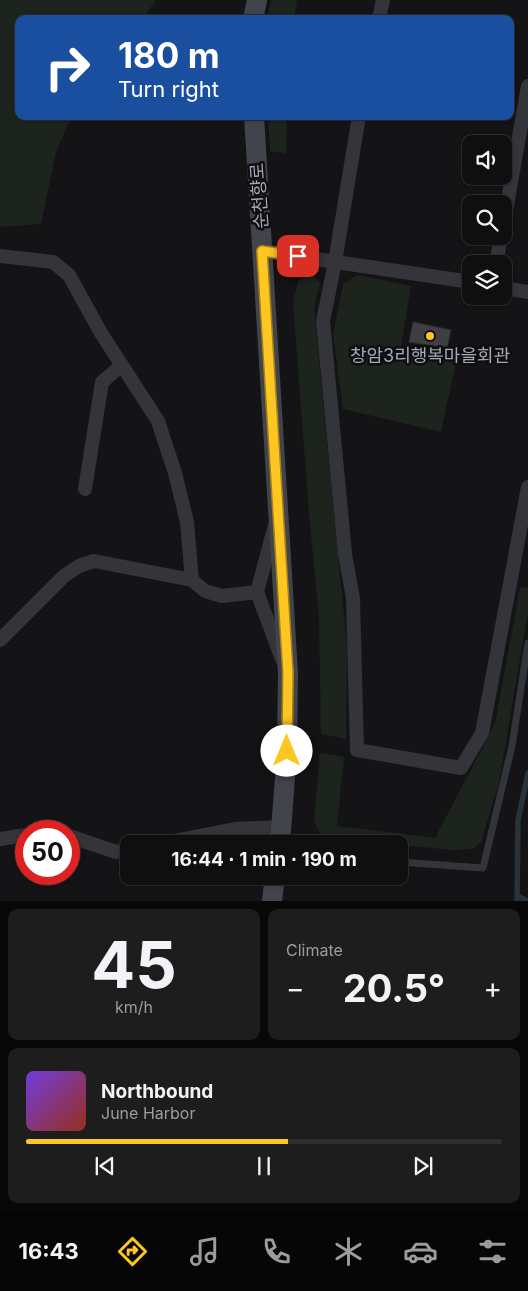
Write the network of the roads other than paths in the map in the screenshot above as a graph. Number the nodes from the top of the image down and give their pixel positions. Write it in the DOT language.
graph roads {
  1 [pos="251,0"];
  2 [pos="257,0"];
  3 [pos="383,0"];
  4 [pos="252,15"];
  5 [pos="253,15"];
  6 [pos="380,15"];
  7 [pos="528,86"];
  8 [pos="254,120"];
  9 [pos="358,120"];
  10 [pos="509,195"];
  11 [pos="262,251"];
  12 [pos="0,256"];
  13 [pos="335,262"];
  14 [pos="462,281"];
  15 [pos="512,289"];
  16 [pos="528,292"];
  17 [pos="121,366"];
  18 [pos="528,487"];
  19 [pos="85,489"];
  20 [pos="278,512"];
  21 [pos="192,580"];
  22 [pos="258,592"];
  23 [pos="0,640"];
  24 [pos="528,643"];
  25 [pos="288,673"];
  26 [pos="204,835"];
  27 [pos="274,835"];
  28 [pos="280,835"];
  29 [pos="15,837"];
  30 [pos="0,839"];
  31 [pos="80,840"];
  32 [pos="120,851"];
  33 [pos="408,863"];
  34 [pos="274,885"];
  35 [pos="272,901"];
  1 -- 4 [label="main road"];
  2 -- 5 [label="main road"];
  3 -- 6 [label="street"];
  7 -- 10 [label="street"];
  8 -- 11 [label="main road, 순천향로"];
  9 -- 13 [label="street"];
  11 -- 13 [label="street"];
  11 -- 20 [label="main road, 순천향로"];
  12 -- 17 [label="street"];
  13 -- 14 [label="street"];
  13 -- 18 [label="street"];
  15 -- 16 [label="street"];
  17 -- 19 [label="street"];
  17 -- 21 [label="street"];
  20 -- 22 [label="street"];
  20 -- 25 [label="main road, 순천향로"];
  21 -- 22 [label="street"];
  21 -- 23 [label="street"];
  22 -- 25 [label="street"];
  24 -- 33 [label="lane"];
  25 -- 28 [label="main road, 순천향로"];
  26 -- 27 [label="street"];
  29 -- 30 [label="street"];
  31 -- 32 [label="street"];
  34 -- 35 [label="main road"];
}
